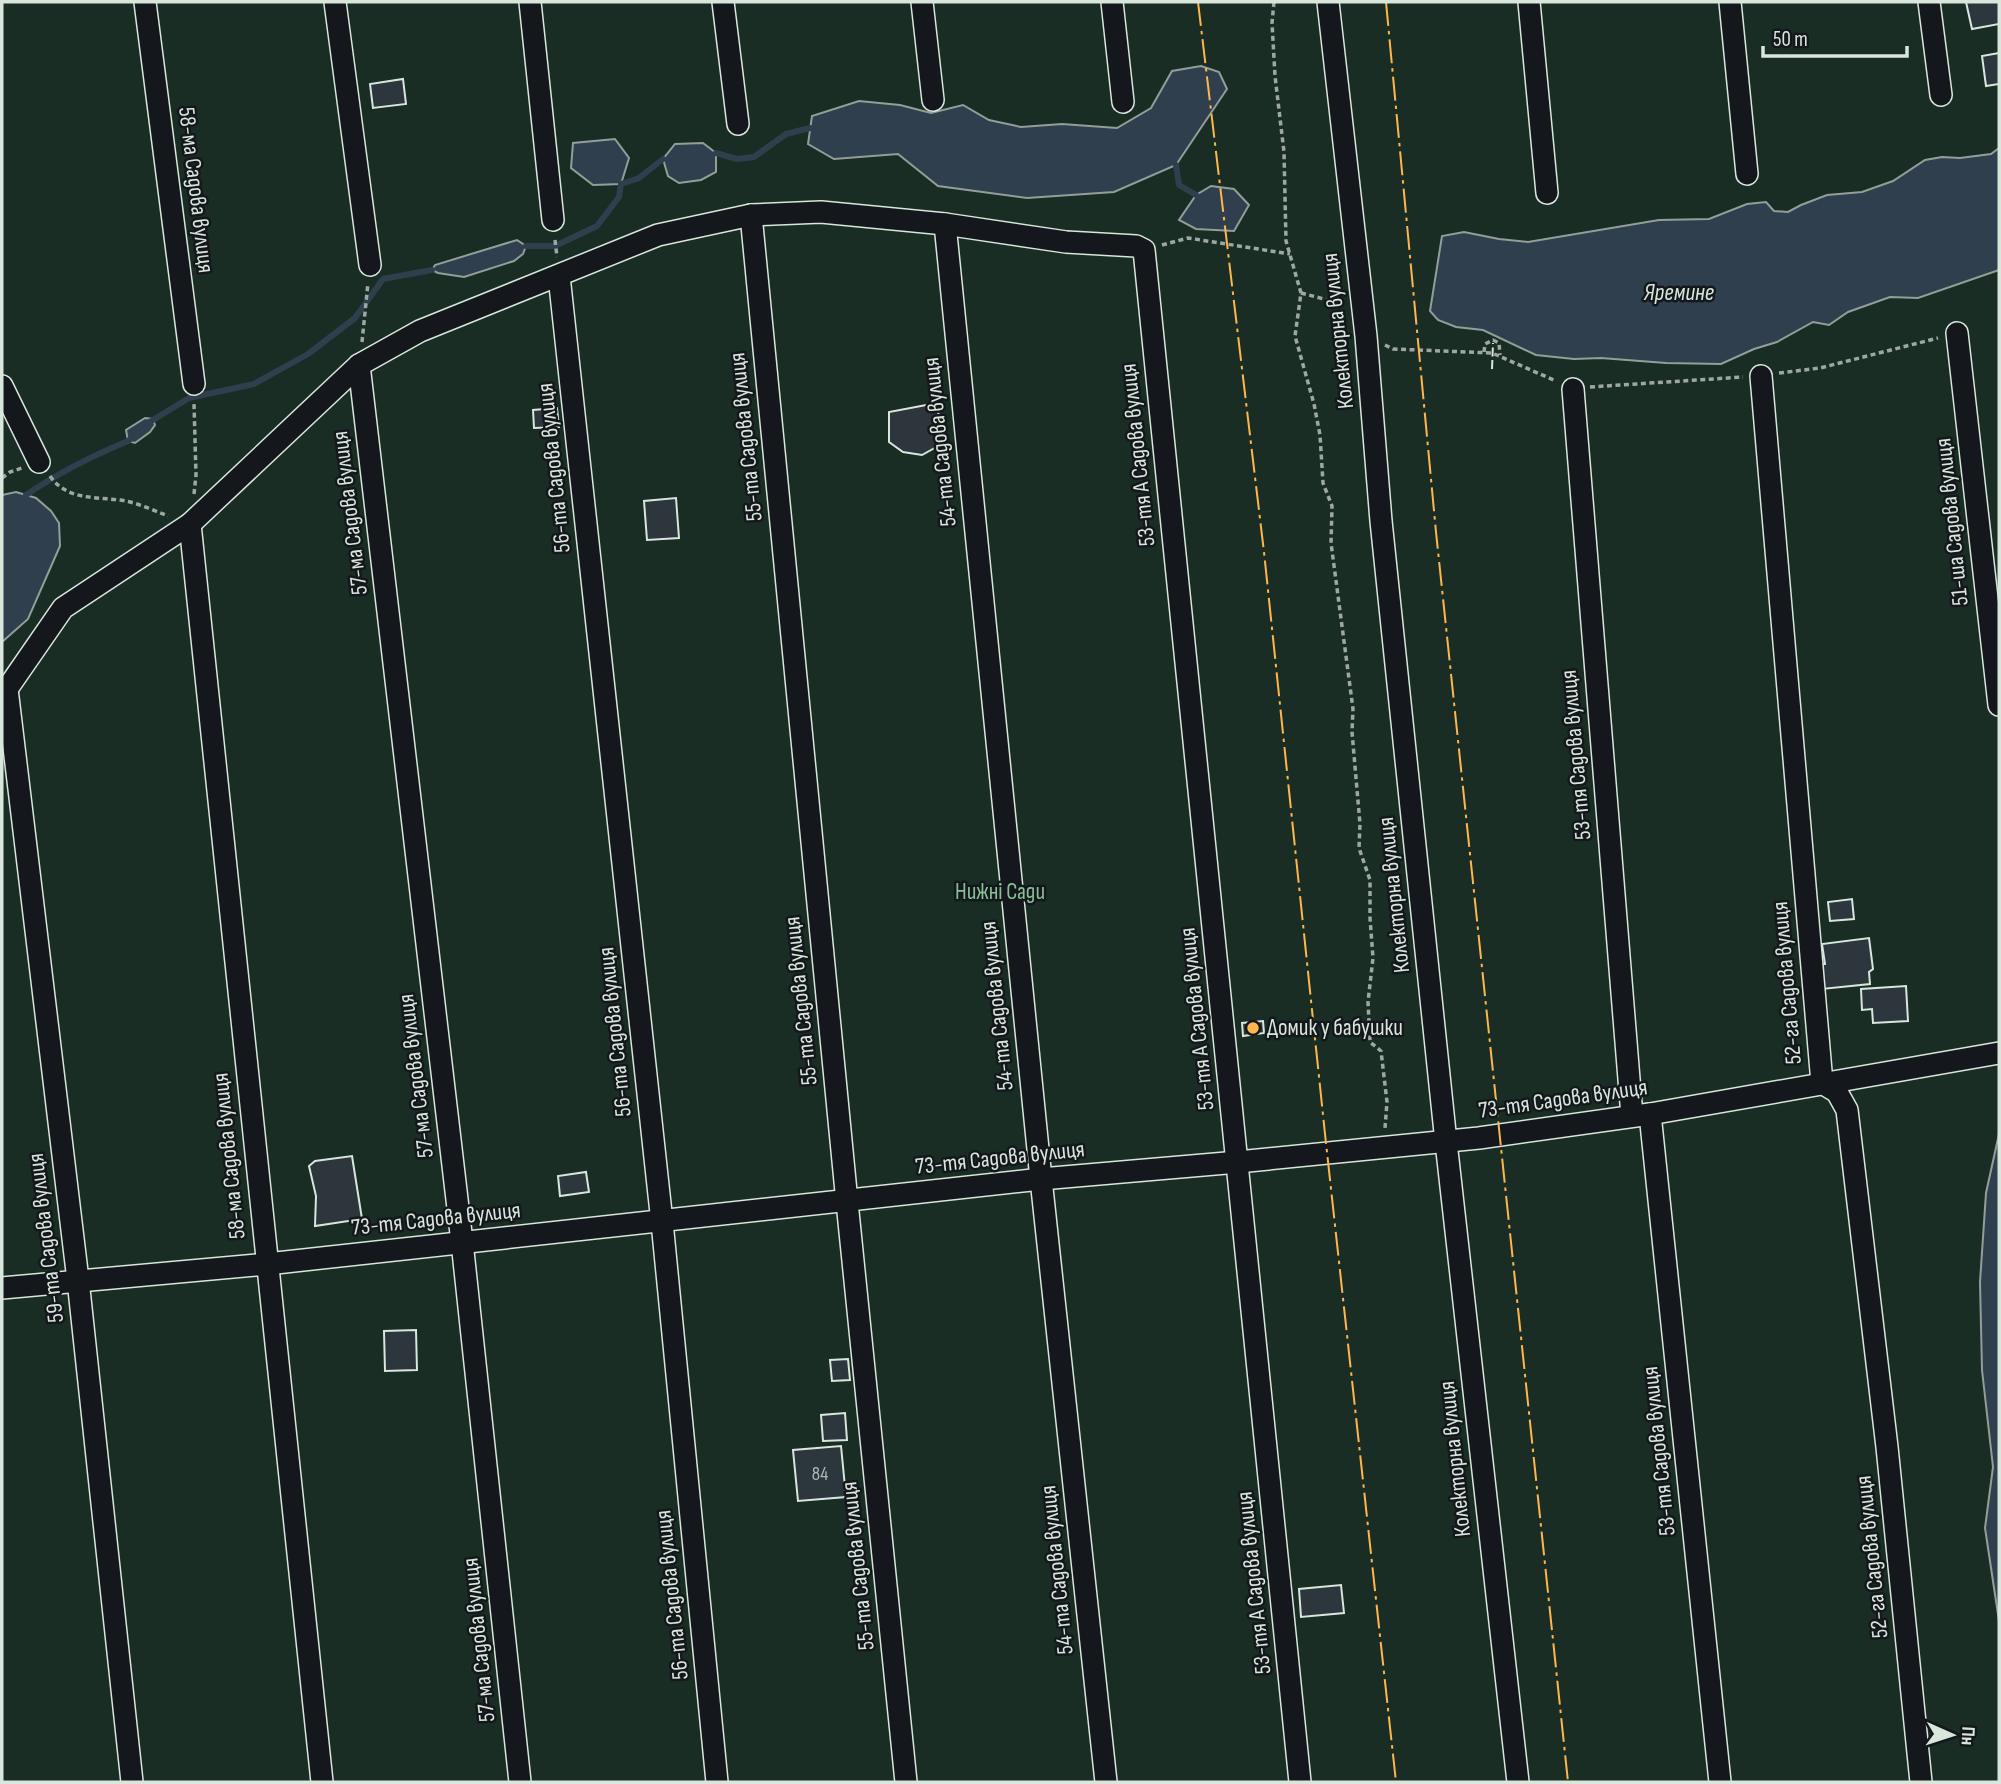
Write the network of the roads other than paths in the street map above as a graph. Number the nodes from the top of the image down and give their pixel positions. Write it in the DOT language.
graph roads {
  1 [pos="145,2"];
  2 [pos="335,2"];
  3 [pos="530,2"];
  4 [pos="723,2"];
  5 [pos="922,2"];
  6 [pos="1112,2"];
  7 [pos="1328,2"];
  8 [pos="1529,2"];
  9 [pos="1730,2"];
  10 [pos="1929,2"];
  11 [pos="1941,95"];
  12 [pos="933,100"];
  13 [pos="1123,102"];
  14 [pos="738,124"];
  15 [pos="1747,174"];
  16 [pos="1547,193"];
  17 [pos="751,215"];
  18 [pos="945,224"];
  19 [pos="554,227"];
  20 [pos="558,268"];
  21 [pos="369,274"];
  22 [pos="1958,333"];
  23 [pos="359,365"];
  24 [pos="1761,376"];
  25 [pos="194,384"];
  26 [pos="2,386"];
  27 [pos="1573,389"];
  28 [pos="44,467"];
  29 [pos="190,524"];
  30 [pos="1997,674"];
  31 [pos="4,691"];
  32 [pos="1999,705"];
  33 [pos="1999,1053"];
  34 [pos="1822,1083"];
  35 [pos="1641,1115"];
  36 [pos="1446,1142"];
  37 [pos="1238,1162"];
  38 [pos="1041,1179"];
  39 [pos="847,1202"];
  40 [pos="662,1222"];
  41 [pos="462,1242"];
  42 [pos="267,1264"];
  43 [pos="78,1280"];
  44 [pos="2,1288"];
  45 [pos="132,1782"];
  46 [pos="322,1782"];
  47 [pos="520,1782"];
  48 [pos="717,1782"];
  49 [pos="906,1782"];
  50 [pos="1106,1782"];
  51 [pos="1300,1782"];
  52 [pos="1518,1782"];
  53 [pos="1720,1782"];
  54 [pos="1922,1782"];
  1 -- 25 [label="street, 58-ма Садова вулиця"];
  2 -- 21 [label="street"];
  3 -- 19 [label="street"];
  4 -- 14 [label="street"];
  5 -- 12 [label="street"];
  6 -- 13 [label="street"];
  7 -- 36 [label="street, Колекторна вулиця"];
  8 -- 16 [label="street"];
  9 -- 15 [label="street"];
  10 -- 11 [label="street"];
  17 -- 18 [label="street"];
  17 -- 20 [label="street"];
  17 -- 39 [label="street, 55-та Садова вулиця"];
  18 -- 37 [label="street, 53-тя А Садова вулиця"];
  18 -- 38 [label="street, 54-та Садова вулиця"];
  20 -- 23 [label="street"];
  20 -- 40 [label="street, 56-та Садова вулиця"];
  22 -- 30 [label="street, 51-ша Садова вулиця"];
  23 -- 29 [label="street"];
  23 -- 41 [label="street, 57-ма Садова вулиця"];
  24 -- 34 [label="street, 52-га Садова вулиця"];
  26 -- 28 [label="street"];
  27 -- 35 [label="street, 53-тя Садова вулиця"];
  29 -- 31 [label="street"];
  29 -- 42 [label="street, 58-ма Садова вулиця"];
  30 -- 32 [label="street, 51-ша Садова вулиця"];
  31 -- 43 [label="street, 59-та Садова вулиця"];
  33 -- 34 [label="street, 73-тя Садова вулиця"];
  34 -- 35 [label="street, 73-тя Садова вулиця"];
  34 -- 54 [label="street, 52-га Садова вулиця"];
  35 -- 36 [label="street, 73-тя Садова вулиця"];
  35 -- 53 [label="street, 53-тя Садова вулиця"];
  36 -- 37 [label="street, 73-тя Садова вулиця"];
  36 -- 52 [label="street, Колекторна вулиця"];
  37 -- 38 [label="street, 73-тя Садова вулиця"];
  37 -- 51 [label="street, 53-тя А Садова вулиця"];
  38 -- 39 [label="street, 73-тя Садова вулиця"];
  38 -- 50 [label="street, 54-та Садова вулиця"];
  39 -- 40 [label="street, 73-тя Садова вулиця"];
  39 -- 49 [label="street, 55-та Садова вулиця"];
  40 -- 41 [label="street, 73-тя Садова вулиця"];
  40 -- 48 [label="street, 56-та Садова вулиця"];
  41 -- 42 [label="street, 73-тя Садова вулиця"];
  41 -- 47 [label="street, 57-ма Садова вулиця"];
  42 -- 43 [label="street, 73-тя Садова вулиця"];
  42 -- 46 [label="street, 58-ма Садова вулиця"];
  43 -- 44 [label="street, 73-тя Садова вулиця"];
  43 -- 45 [label="street, 59-та Садова вулиця"];
}
